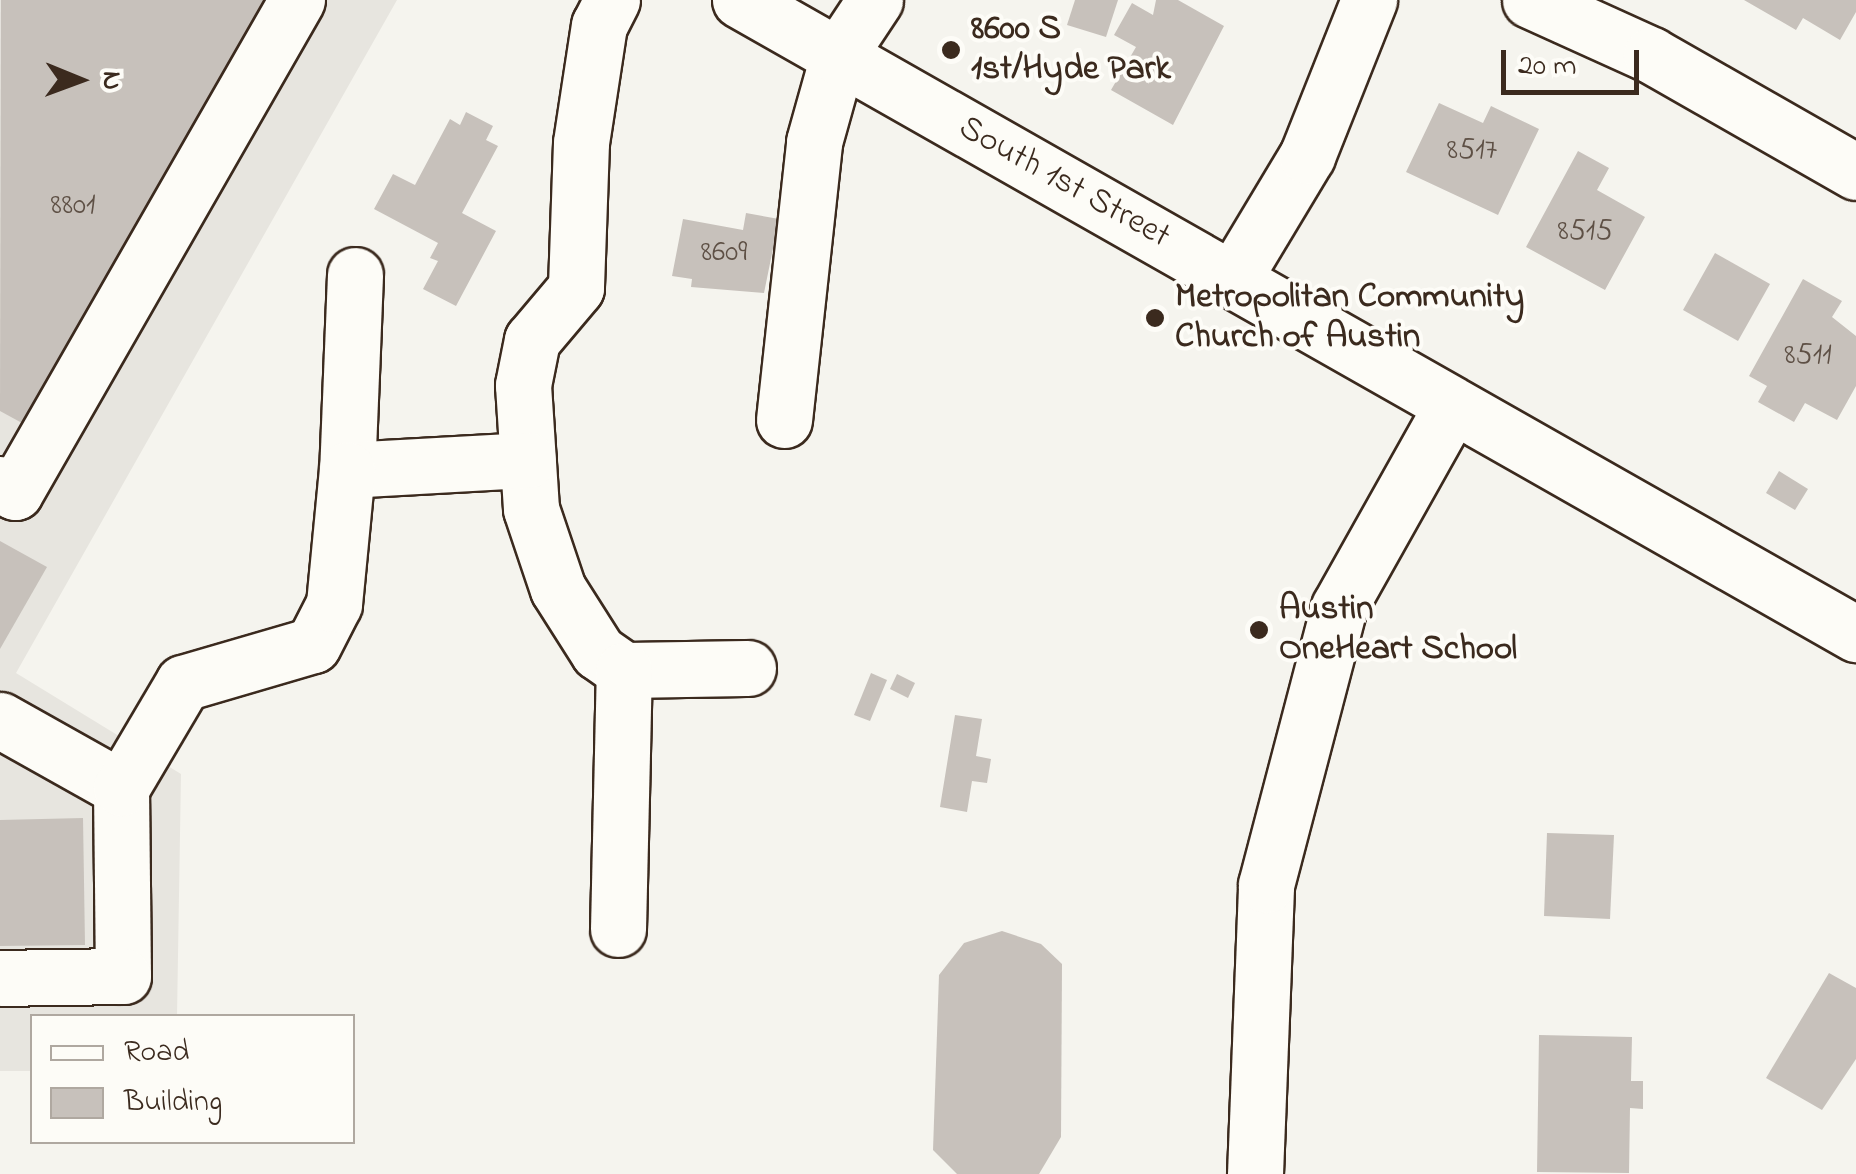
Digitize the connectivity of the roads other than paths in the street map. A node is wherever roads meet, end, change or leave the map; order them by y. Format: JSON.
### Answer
{"nodes":[{"id":1,"x":297,"y":0,"type":"edge"},
{"id":2,"x":612,"y":0,"type":"edge"},
{"id":3,"x":740,"y":0,"type":"edge"},
{"id":4,"x":875,"y":0,"type":"edge"},
{"id":5,"x":1369,"y":0,"type":"edge"},
{"id":6,"x":1530,"y":0,"type":"edge"},
{"id":7,"x":838,"y":56,"type":"junction"},
{"id":8,"x":1856,"y":172,"type":"edge"},
{"id":9,"x":354,"y":276,"type":"dead end"},
{"id":10,"x":1234,"y":279,"type":"junction"},
{"id":11,"x":1452,"y":406,"type":"junction"},
{"id":12,"x":784,"y":420,"type":"dead end"},
{"id":13,"x":528,"y":460,"type":"junction"},
{"id":14,"x":348,"y":470,"type":"junction"},
{"id":15,"x":8,"y":488,"type":"edge"},
{"id":16,"x":1856,"y":634,"type":"edge"},
{"id":17,"x":748,"y":668,"type":"dead end"},
{"id":18,"x":624,"y":670,"type":"junction"},
{"id":19,"x":6,"y":728,"type":"edge"},
{"id":20,"x":121,"y":788,"type":"junction"},
{"id":21,"x":618,"y":929,"type":"dead end"},
{"id":22,"x":0,"y":978,"type":"edge"},
{"id":23,"x":1255,"y":1174,"type":"edge"}],
"edges":[{"from":1,"to":15,"type":"main road"},
{"from":2,"to":13,"type":"main road"},
{"from":3,"to":7,"type":"main road","name":"South 1st Street"},
{"from":4,"to":7,"type":"main road"},
{"from":5,"to":10,"type":"main road"},
{"from":6,"to":8,"type":"main road"},
{"from":7,"to":10,"type":"main road","name":"South 1st Street"},
{"from":7,"to":12,"type":"main road"},
{"from":9,"to":14,"type":"main road"},
{"from":10,"to":11,"type":"main road","name":"South 1st Street"},
{"from":11,"to":16,"type":"main road","name":"South 1st Street"},
{"from":11,"to":23,"type":"main road"},
{"from":13,"to":14,"type":"main road"},
{"from":13,"to":18,"type":"main road"},
{"from":14,"to":20,"type":"main road"},
{"from":17,"to":18,"type":"main road"},
{"from":18,"to":21,"type":"main road"},
{"from":19,"to":20,"type":"main road"},
{"from":20,"to":22,"type":"main road"}]}
